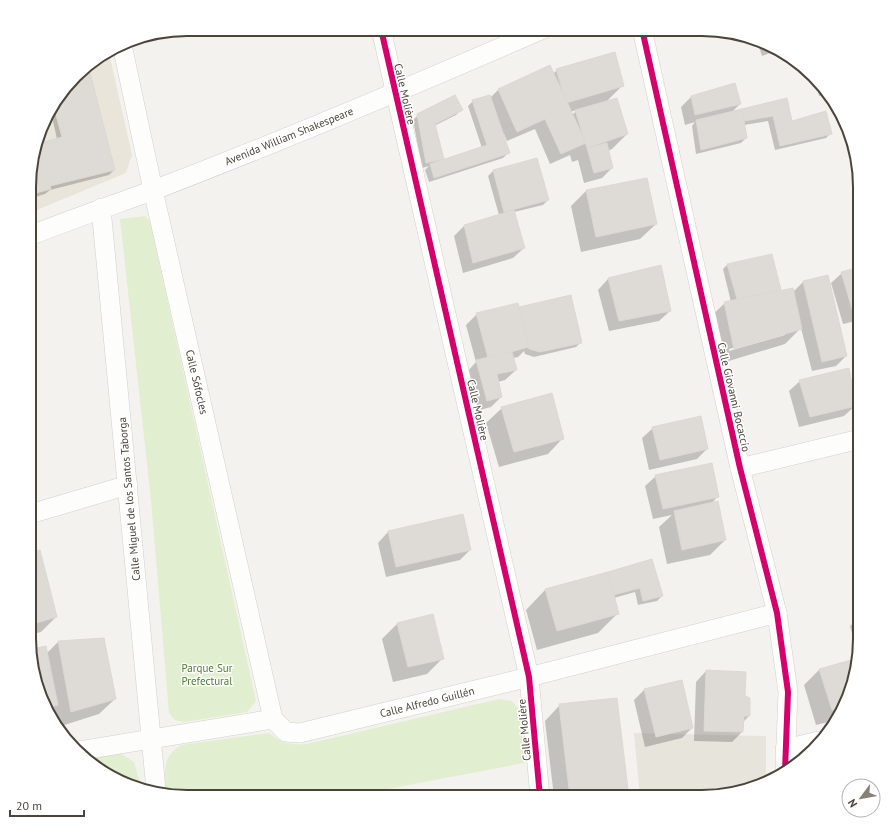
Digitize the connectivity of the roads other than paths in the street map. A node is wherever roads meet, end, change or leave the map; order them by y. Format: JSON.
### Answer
{"nodes":[{"id":1,"x":382,"y":36,"type":"edge"},
{"id":2,"x":527,"y":36,"type":"edge"},
{"id":3,"x":644,"y":36,"type":"edge"},
{"id":4,"x":123,"y":50,"type":"edge"},
{"id":5,"x":395,"y":94,"type":"junction"},
{"id":6,"x":153,"y":190,"type":"junction"},
{"id":7,"x":101,"y":208,"type":"junction"},
{"id":8,"x":36,"y":233,"type":"edge"},
{"id":9,"x":853,"y":441,"type":"edge"},
{"id":10,"x":740,"y":468,"type":"junction"},
{"id":11,"x":128,"y":485,"type":"junction"},
{"id":12,"x":36,"y":512,"type":"edge"},
{"id":13,"x":777,"y":613,"type":"junction"},
{"id":14,"x":529,"y":677,"type":"junction"},
{"id":15,"x":273,"y":718,"type":"junction"},
{"id":16,"x":151,"y":739,"type":"junction"},
{"id":17,"x":812,"y":743,"type":"edge"},
{"id":18,"x":785,"y":749,"type":"junction"},
{"id":19,"x":84,"y":750,"type":"edge"},
{"id":20,"x":785,"y":766,"type":"edge"},
{"id":21,"x":156,"y":787,"type":"edge"},
{"id":22,"x":539,"y":790,"type":"edge"}],
"edges":[{"from":1,"to":5,"type":"street","name":"Calle Molière"},
{"from":2,"to":5,"type":"street","name":"Avenida William Shakespeare"},
{"from":3,"to":10,"type":"street","name":"Calle Giovanni Bocaccio"},
{"from":4,"to":6,"type":"street","name":"Calle Sófocles"},
{"from":5,"to":6,"type":"street","name":"Avenida William Shakespeare"},
{"from":5,"to":14,"type":"street","name":"Calle Molière"},
{"from":6,"to":7,"type":"street","name":"Avenida William Shakespeare"},
{"from":6,"to":15,"type":"street","name":"Calle Sófocles"},
{"from":7,"to":8,"type":"street","name":"Avenida William Shakespeare"},
{"from":7,"to":11,"type":"street","name":"Calle Miguel de los Santos Taborga"},
{"from":9,"to":10,"type":"street"},
{"from":10,"to":13,"type":"street","name":"Calle Giovanni Bocaccio"},
{"from":11,"to":12,"type":"street"},
{"from":11,"to":16,"type":"street","name":"Calle Miguel de los Santos Taborga"},
{"from":13,"to":14,"type":"street","name":"Calle Alfredo Guillén"},
{"from":13,"to":18,"type":"street","name":"Calle Giovanni Bocaccio"},
{"from":14,"to":15,"type":"street","name":"Calle Alfredo Guillén"},
{"from":14,"to":22,"type":"street","name":"Calle Molière"},
{"from":15,"to":16,"type":"street"},
{"from":16,"to":19,"type":"street"},
{"from":16,"to":21,"type":"street","name":"Calle Miguel de los Santos Taborga"},
{"from":17,"to":18,"type":"street"},
{"from":18,"to":20,"type":"street","name":"Calle Giovanni Bocaccio"}]}
